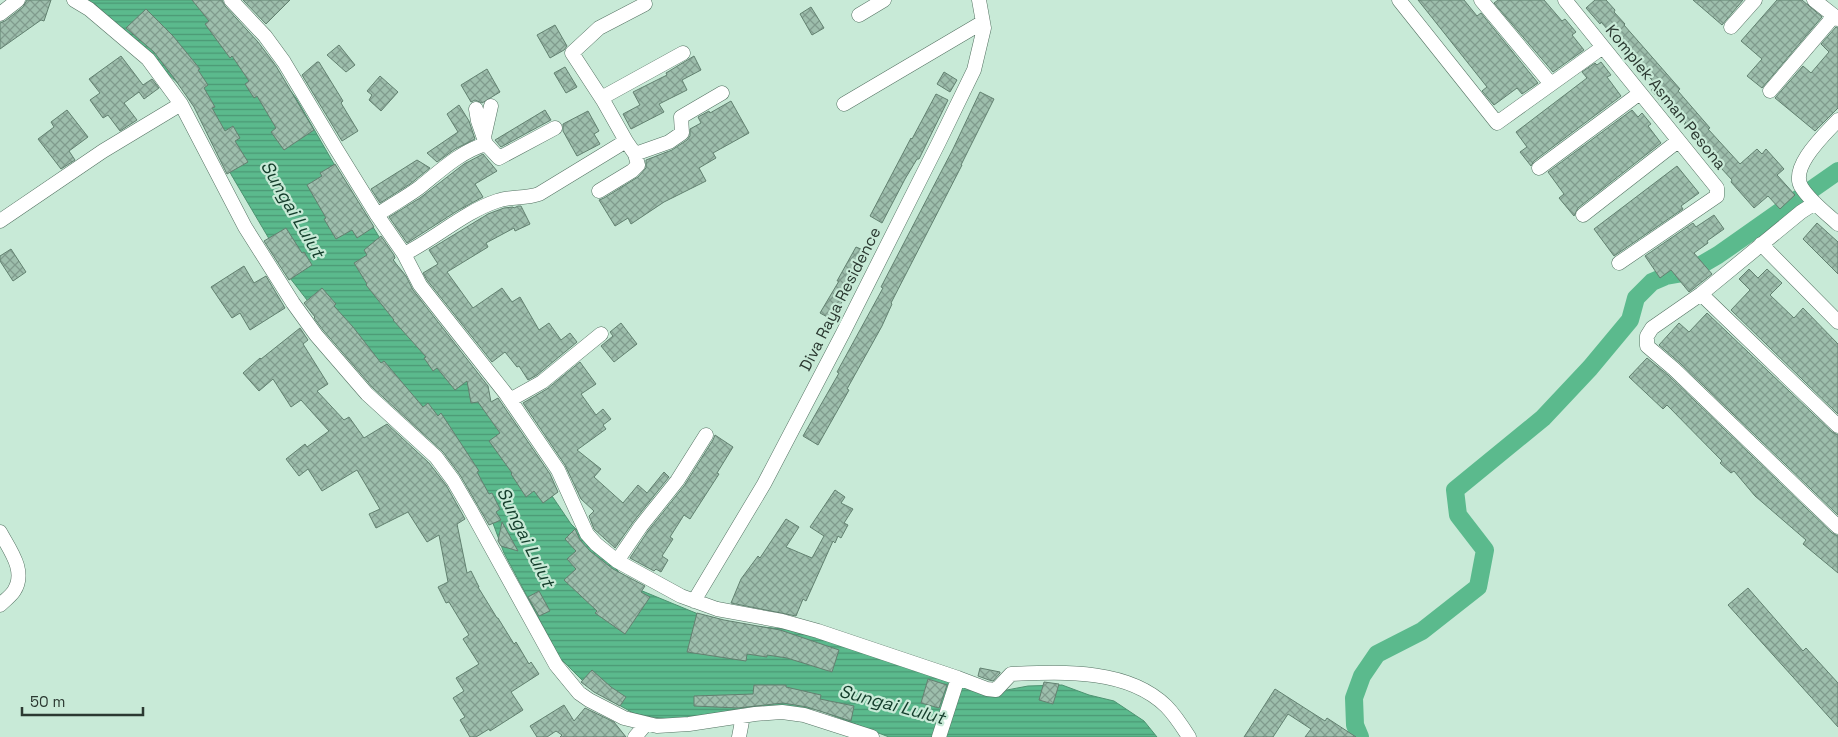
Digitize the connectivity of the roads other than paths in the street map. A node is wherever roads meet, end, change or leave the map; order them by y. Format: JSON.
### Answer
{"nodes":[{"id":1,"x":18,"y":0,"type":"edge"},
{"id":2,"x":74,"y":0,"type":"edge"},
{"id":3,"x":231,"y":0,"type":"edge"},
{"id":4,"x":884,"y":0,"type":"edge"},
{"id":5,"x":979,"y":0,"type":"edge"},
{"id":6,"x":1399,"y":0,"type":"edge"},
{"id":7,"x":1481,"y":0,"type":"edge"},
{"id":8,"x":1564,"y":0,"type":"edge"},
{"id":9,"x":1755,"y":0,"type":"edge"},
{"id":10,"x":1814,"y":0,"type":"edge"},
{"id":11,"x":645,"y":4,"type":"dead end"},
{"id":12,"x":0,"y":14,"type":"edge"},
{"id":13,"x":859,"y":15,"type":"dead end"},
{"id":14,"x":1836,"y":18,"type":"edge"},
{"id":15,"x":983,"y":22,"type":"junction"},
{"id":16,"x":1732,"y":27,"type":"dead end"},
{"id":17,"x":1603,"y":47,"type":"junction"},
{"id":18,"x":683,"y":53,"type":"dead end"},
{"id":19,"x":1551,"y":84,"type":"junction"},
{"id":20,"x":1770,"y":91,"type":"dead end"},
{"id":21,"x":722,"y":93,"type":"dead end"},
{"id":22,"x":1640,"y":93,"type":"junction"},
{"id":23,"x":604,"y":102,"type":"junction"},
{"id":24,"x":181,"y":104,"type":"junction"},
{"id":25,"x":844,"y":104,"type":"dead end"},
{"id":26,"x":491,"y":106,"type":"dead end"},
{"id":27,"x":476,"y":109,"type":"dead end"},
{"id":28,"x":1838,"y":120,"type":"edge"},
{"id":29,"x":555,"y":128,"type":"dead end"},
{"id":30,"x":485,"y":141,"type":"junction"},
{"id":31,"x":626,"y":141,"type":"junction"},
{"id":32,"x":1678,"y":141,"type":"junction"},
{"id":33,"x":635,"y":154,"type":"junction"},
{"id":34,"x":1539,"y":168,"type":"dead end"},
{"id":35,"x":598,"y":191,"type":"dead end"},
{"id":36,"x":1808,"y":195,"type":"junction"},
{"id":37,"x":377,"y":214,"type":"junction"},
{"id":38,"x":1583,"y":216,"type":"dead end"},
{"id":39,"x":0,"y":221,"type":"edge"},
{"id":40,"x":1838,"y":224,"type":"edge"},
{"id":41,"x":1761,"y":244,"type":"junction"},
{"id":42,"x":404,"y":254,"type":"junction"},
{"id":43,"x":1619,"y":263,"type":"dead end"},
{"id":44,"x":1700,"y":294,"type":"junction"},
{"id":45,"x":1838,"y":322,"type":"edge"},
{"id":46,"x":601,"y":334,"type":"dead end"},
{"id":47,"x":510,"y":400,"type":"junction"},
{"id":48,"x":1838,"y":426,"type":"edge"},
{"id":49,"x":706,"y":435,"type":"dead end"},
{"id":50,"x":1838,"y":527,"type":"edge"},
{"id":51,"x":0,"y":532,"type":"edge"},
{"id":52,"x":617,"y":561,"type":"junction"},
{"id":53,"x":694,"y":600,"type":"junction"},
{"id":54,"x":0,"y":604,"type":"edge"},
{"id":55,"x":958,"y":679,"type":"junction"},
{"id":56,"x":744,"y":716,"type":"junction"},
{"id":57,"x":646,"y":724,"type":"junction"},
{"id":58,"x":635,"y":737,"type":"edge"},
{"id":59,"x":739,"y":737,"type":"edge"},
{"id":60,"x":872,"y":737,"type":"edge"},
{"id":61,"x":939,"y":737,"type":"edge"},
{"id":62,"x":1188,"y":737,"type":"edge"}],
"edges":[{"from":1,"to":12,"type":"street"},
{"from":2,"to":24,"type":"street"},
{"from":3,"to":37,"type":"street"},
{"from":4,"to":13,"type":"street"},
{"from":5,"to":15,"type":"street","name":"Diva Raya Residence"},
{"from":6,"to":19,"type":"street"},
{"from":7,"to":19,"type":"street"},
{"from":8,"to":17,"type":"street","name":"Komplek Asman Pesona"},
{"from":9,"to":16,"type":"street"},
{"from":10,"to":14,"type":"street"},
{"from":11,"to":23,"type":"street"},
{"from":14,"to":20,"type":"street"},
{"from":15,"to":25,"type":"street"},
{"from":15,"to":53,"type":"street","name":"Diva Raya Residence"},
{"from":17,"to":19,"type":"street"},
{"from":17,"to":22,"type":"street","name":"Komplek Asman Pesona"},
{"from":18,"to":23,"type":"street"},
{"from":21,"to":33,"type":"street"},
{"from":22,"to":32,"type":"street","name":"Komplek Asman Pesona"},
{"from":22,"to":34,"type":"street"},
{"from":23,"to":31,"type":"street"},
{"from":24,"to":39,"type":"street"},
{"from":24,"to":57,"type":"street"},
{"from":26,"to":30,"type":"street"},
{"from":27,"to":30,"type":"street"},
{"from":28,"to":36,"type":"street"},
{"from":29,"to":30,"type":"street"},
{"from":30,"to":37,"type":"street"},
{"from":31,"to":33,"type":"street"},
{"from":31,"to":42,"type":"street"},
{"from":32,"to":38,"type":"street"},
{"from":32,"to":43,"type":"street","name":"Komplek Asman Pesona"},
{"from":33,"to":35,"type":"street"},
{"from":36,"to":40,"type":"street"},
{"from":36,"to":41,"type":"street"},
{"from":37,"to":42,"type":"street"},
{"from":41,"to":44,"type":"street"},
{"from":41,"to":45,"type":"street"},
{"from":42,"to":47,"type":"street"},
{"from":44,"to":48,"type":"street"},
{"from":44,"to":50,"type":"street"},
{"from":46,"to":47,"type":"street"},
{"from":47,"to":52,"type":"street"},
{"from":49,"to":52,"type":"street"},
{"from":51,"to":54,"type":"street"},
{"from":52,"to":53,"type":"street"},
{"from":53,"to":55,"type":"street"},
{"from":55,"to":61,"type":"street"},
{"from":55,"to":62,"type":"street"},
{"from":56,"to":57,"type":"street"},
{"from":56,"to":59,"type":"street"},
{"from":56,"to":60,"type":"street"},
{"from":57,"to":58,"type":"street"}]}
